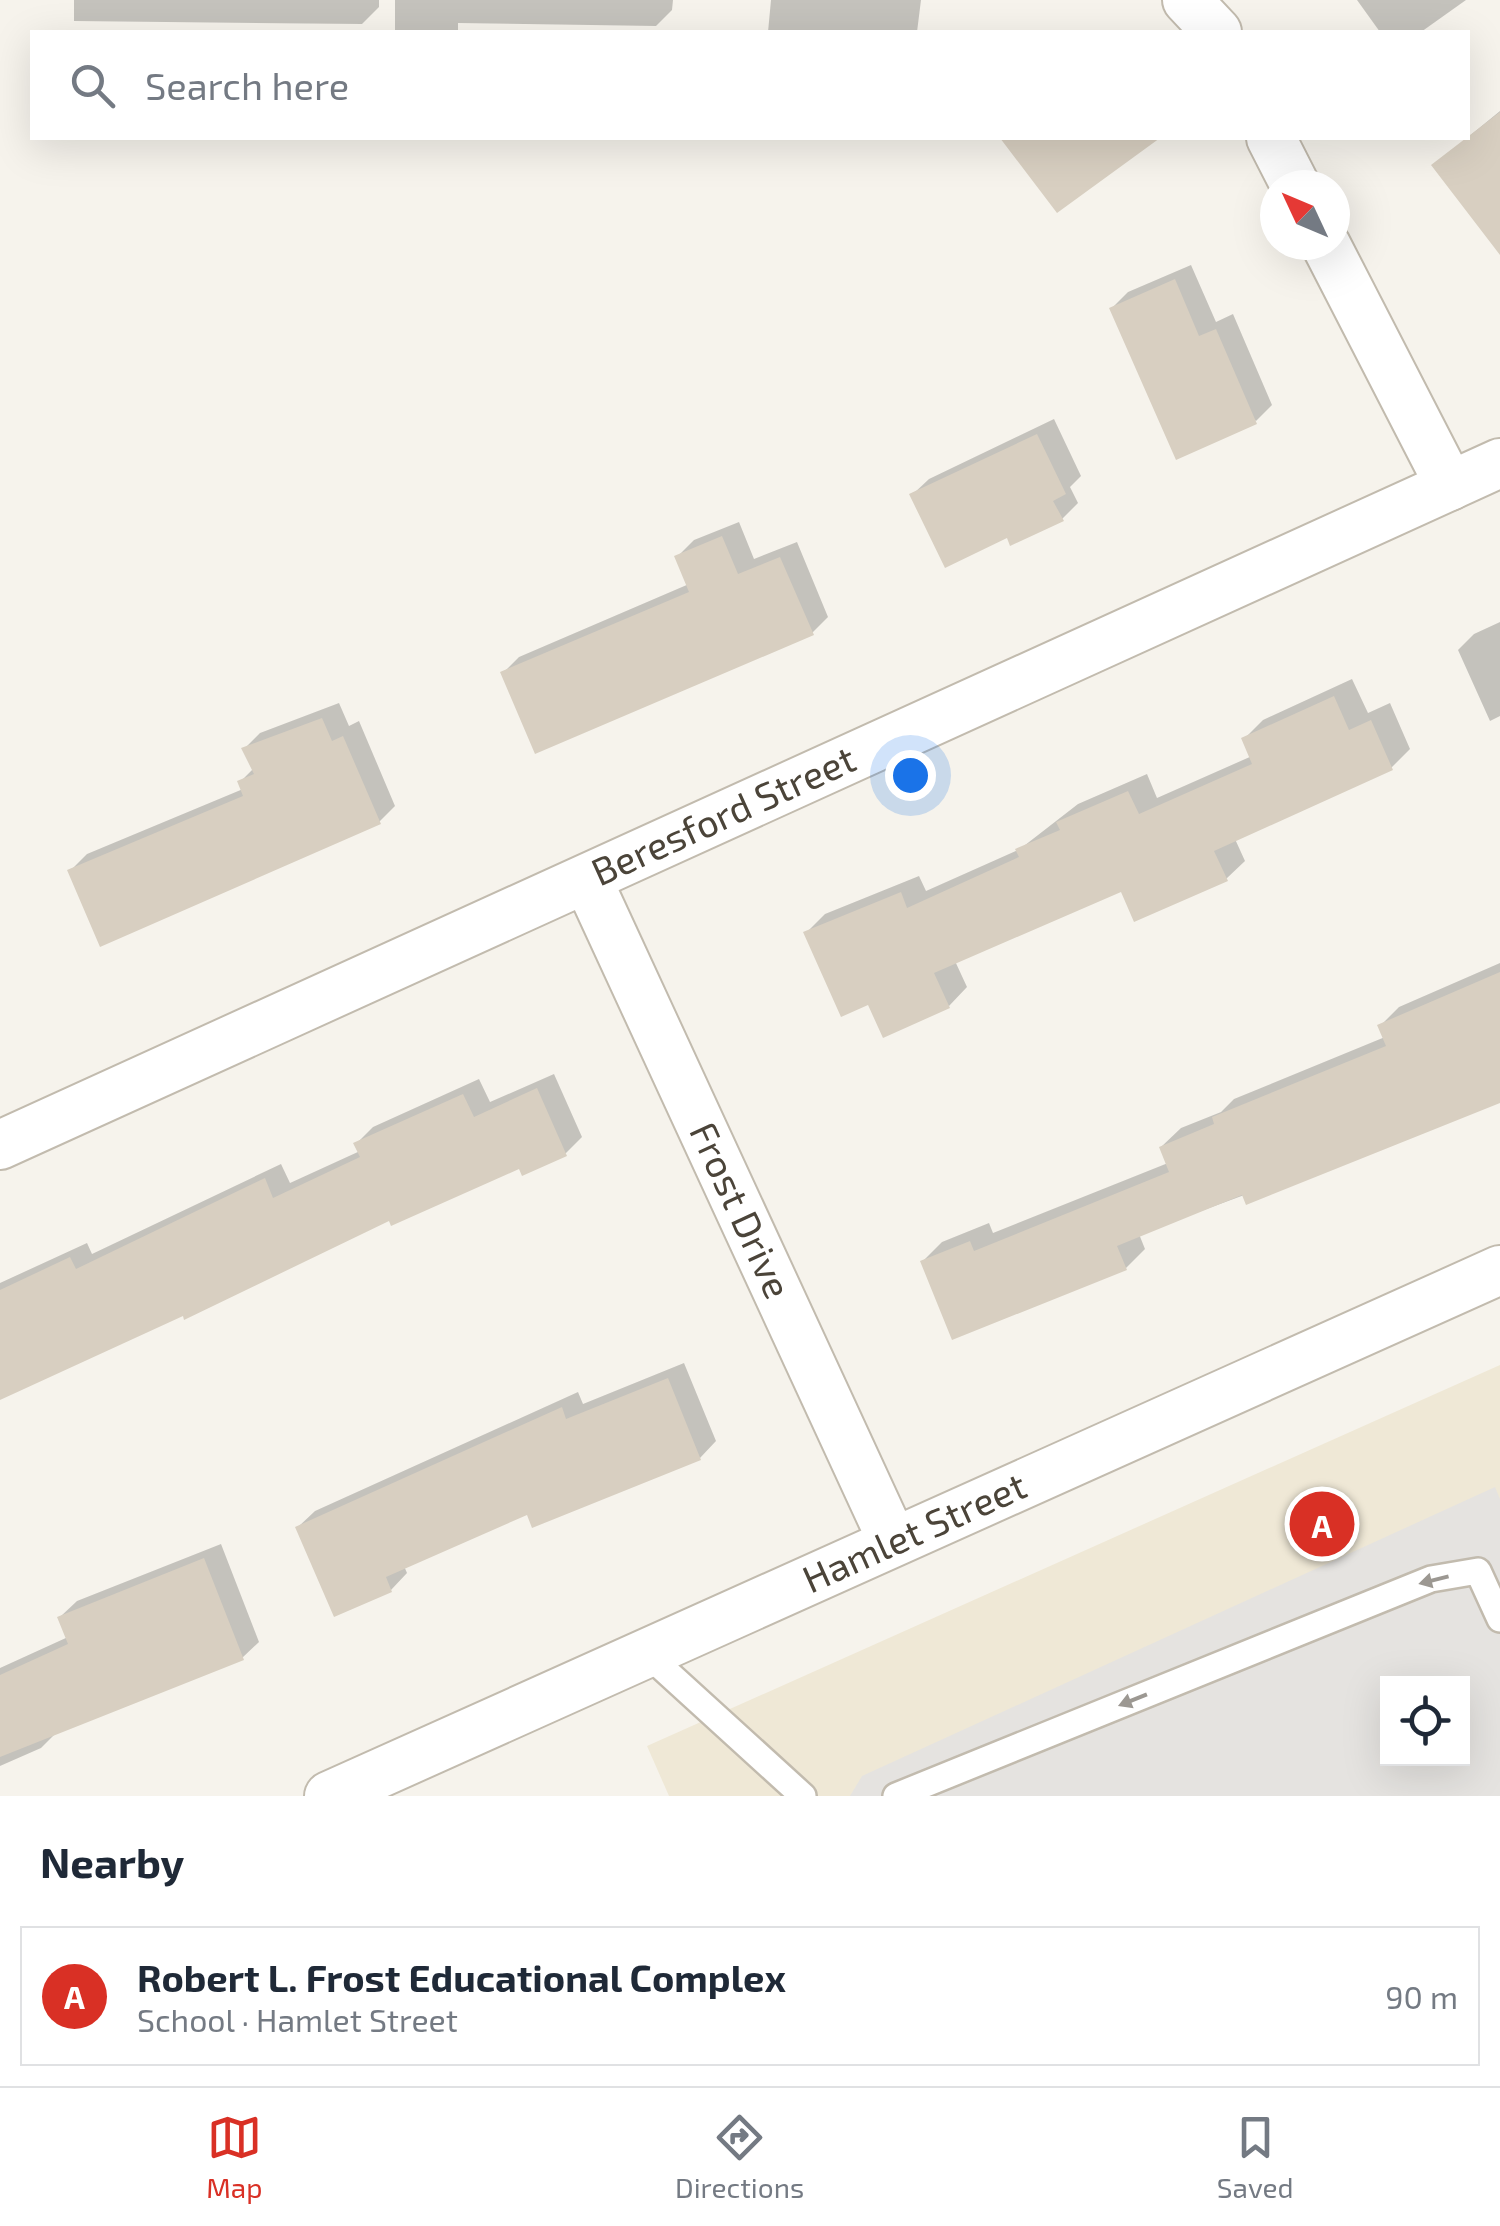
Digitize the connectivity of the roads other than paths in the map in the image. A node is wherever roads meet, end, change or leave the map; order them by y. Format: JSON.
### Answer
{"nodes":[{"id":1,"x":1187,"y":0,"type":"edge"},
{"id":2,"x":1215,"y":30,"type":"edge"},
{"id":3,"x":1272,"y":140,"type":"edge"},
{"id":4,"x":1287,"y":170,"type":"edge"},
{"id":5,"x":1334,"y":260,"type":"edge"},
{"id":6,"x":1500,"y":463,"type":"edge"},
{"id":7,"x":1450,"y":486,"type":"junction"},
{"id":8,"x":587,"y":879,"type":"junction"},
{"id":9,"x":0,"y":1145,"type":"edge"},
{"id":10,"x":1500,"y":1270,"type":"edge"},
{"id":11,"x":893,"y":1542,"type":"junction"},
{"id":12,"x":1500,"y":1619,"type":"edge"},
{"id":13,"x":646,"y":1653,"type":"junction"},
{"id":14,"x":795,"y":1793,"type":"edge"},
{"id":15,"x":330,"y":1796,"type":"edge"},
{"id":16,"x":896,"y":1796,"type":"edge"}],
"edges":[{"from":1,"to":2,"type":"street"},
{"from":3,"to":4,"type":"street"},
{"from":5,"to":7,"type":"street"},
{"from":6,"to":7,"type":"street","name":"Beresford Street"},
{"from":7,"to":8,"type":"street","name":"Beresford Street"},
{"from":8,"to":9,"type":"street","name":"Beresford Street"},
{"from":8,"to":11,"type":"street","name":"Frost Drive"},
{"from":10,"to":11,"type":"street","name":"Hamlet Street"},
{"from":11,"to":13,"type":"street","name":"Hamlet Street"},
{"from":12,"to":16,"type":"lane","one_way":true},
{"from":13,"to":14,"type":"lane"},
{"from":13,"to":15,"type":"street","name":"Hamlet Street"}]}
